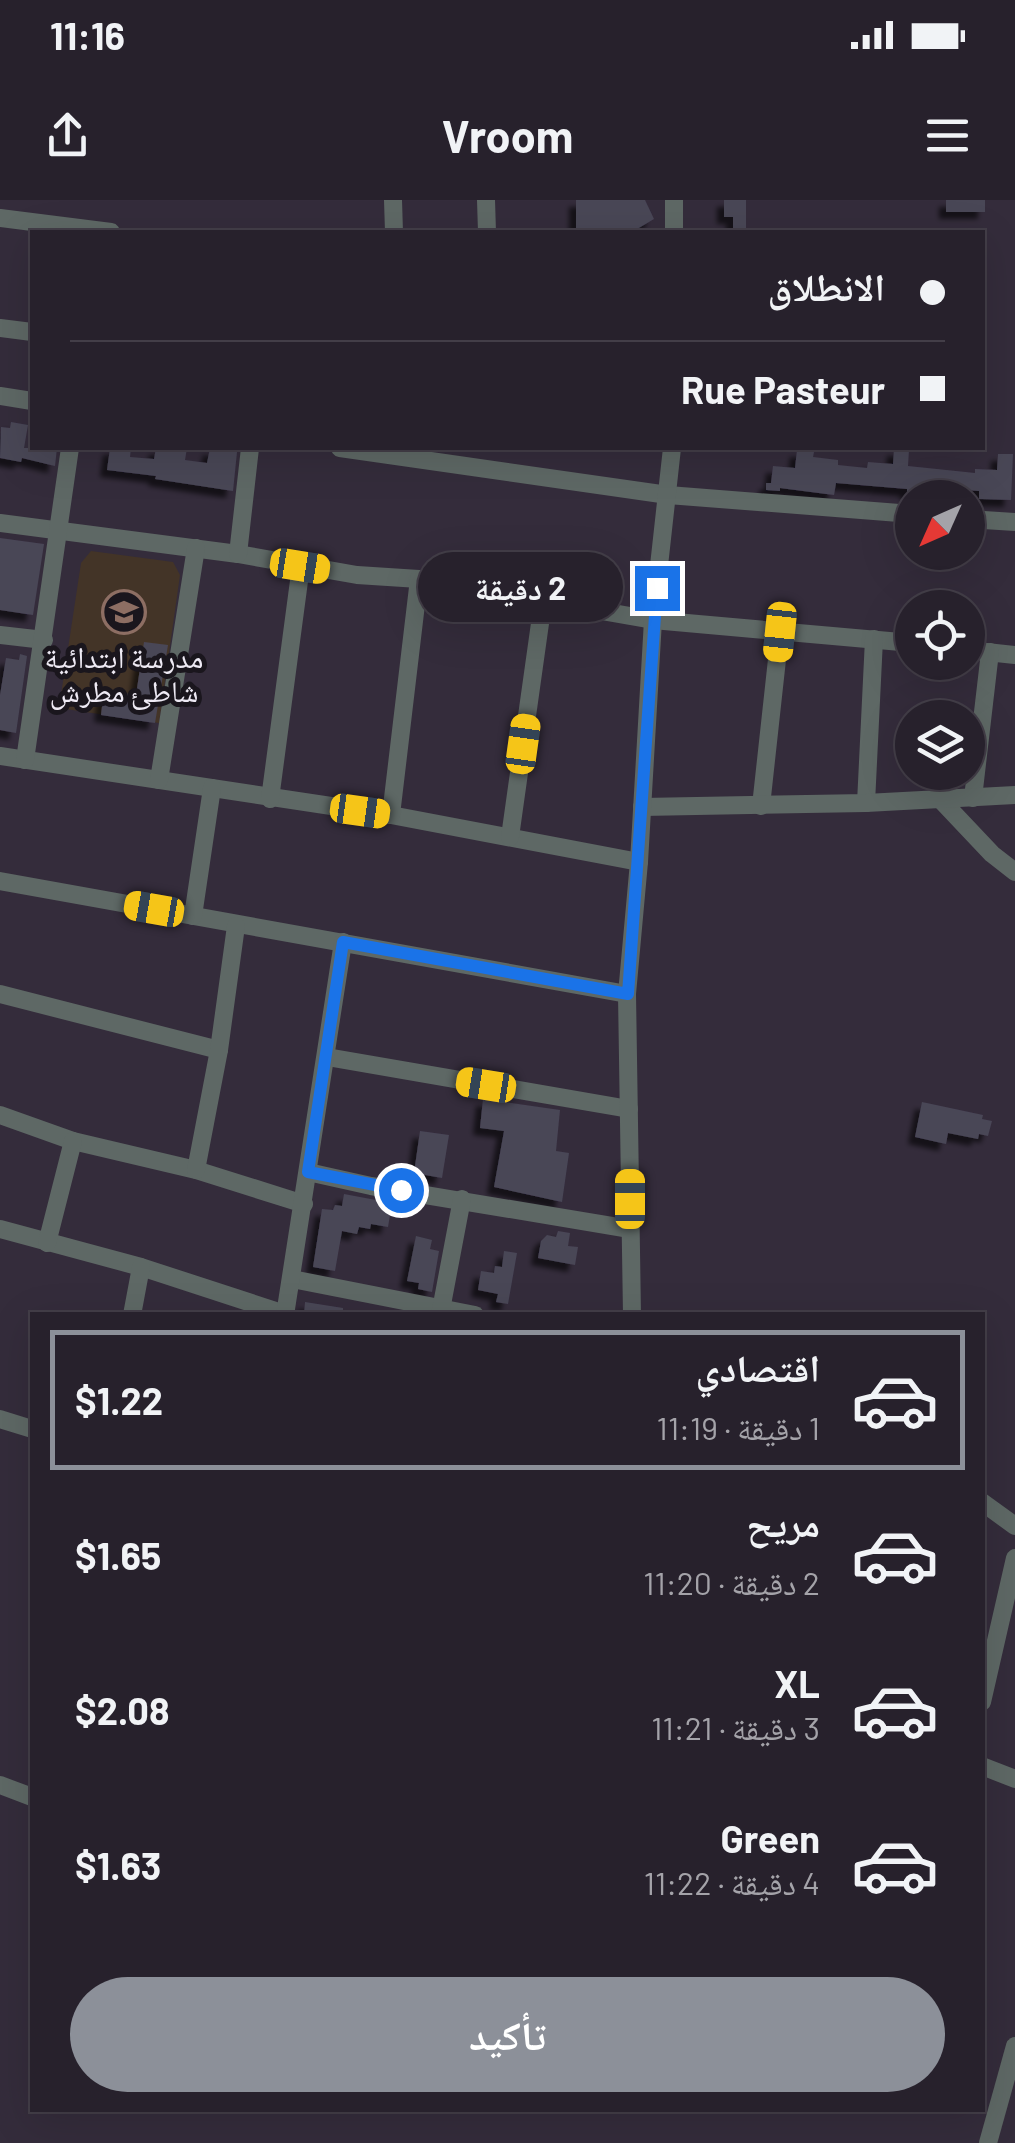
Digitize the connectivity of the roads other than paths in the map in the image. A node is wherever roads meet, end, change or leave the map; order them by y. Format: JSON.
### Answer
{"nodes":[{"id":1,"x":394,"y":200,"type":"edge"},
{"id":2,"x":486,"y":200,"type":"edge"},
{"id":3,"x":674,"y":200,"type":"edge"},
{"id":4,"x":0,"y":218,"type":"edge"},
{"id":5,"x":95,"y":230,"type":"edge"},
{"id":6,"x":394,"y":230,"type":"edge"},
{"id":7,"x":487,"y":230,"type":"edge"},
{"id":8,"x":674,"y":230,"type":"edge"},
{"id":9,"x":0,"y":328,"type":"edge"},
{"id":10,"x":30,"y":332,"type":"edge"},
{"id":11,"x":0,"y":396,"type":"edge"},
{"id":12,"x":30,"y":401,"type":"edge"},
{"id":13,"x":70,"y":450,"type":"edge"},
{"id":14,"x":250,"y":450,"type":"edge"},
{"id":15,"x":354,"y":450,"type":"edge"},
{"id":16,"x":672,"y":450,"type":"edge"},
{"id":17,"x":668,"y":494,"type":"junction"},
{"id":18,"x":895,"y":513,"type":"edge"},
{"id":19,"x":985,"y":519,"type":"edge"},
{"id":20,"x":1015,"y":522,"type":"edge"},
{"id":21,"x":0,"y":523,"type":"edge"},
{"id":22,"x":58,"y":531,"type":"junction"},
{"id":23,"x":196,"y":548,"type":"junction"},
{"id":24,"x":238,"y":554,"type":"junction"},
{"id":25,"x":300,"y":566,"type":"junction"},
{"id":26,"x":419,"y":580,"type":"junction"},
{"id":27,"x":543,"y":602,"type":"junction"},
{"id":28,"x":654,"y":620,"type":"junction"},
{"id":29,"x":780,"y":632,"type":"junction"},
{"id":30,"x":0,"y":635,"type":"edge"},
{"id":31,"x":874,"y":639,"type":"junction"},
{"id":32,"x":44,"y":640,"type":"junction"},
{"id":33,"x":895,"y":642,"type":"edge"},
{"id":34,"x":985,"y":652,"type":"edge"},
{"id":35,"x":990,"y":652,"type":"junction"},
{"id":36,"x":1015,"y":655,"type":"edge"},
{"id":37,"x":0,"y":756,"type":"edge"},
{"id":38,"x":25,"y":760,"type":"junction"},
{"id":39,"x":159,"y":780,"type":"junction"},
{"id":40,"x":212,"y":788,"type":"junction"},
{"id":41,"x":1015,"y":795,"type":"edge"},
{"id":42,"x":973,"y":798,"type":"junction"},
{"id":43,"x":270,"y":799,"type":"junction"},
{"id":44,"x":940,"y":799,"type":"junction"},
{"id":45,"x":866,"y":803,"type":"junction"},
{"id":46,"x":761,"y":806,"type":"junction"},
{"id":47,"x":642,"y":807,"type":"junction"},
{"id":48,"x":390,"y":815,"type":"junction"},
{"id":49,"x":510,"y":837,"type":"junction"},
{"id":50,"x":639,"y":862,"type":"junction"},
{"id":51,"x":1015,"y":872,"type":"edge"},
{"id":52,"x":0,"y":881,"type":"edge"},
{"id":53,"x":193,"y":916,"type":"junction"},
{"id":54,"x":236,"y":926,"type":"junction"},
{"id":55,"x":343,"y":942,"type":"junction"},
{"id":56,"x":0,"y":994,"type":"edge"},
{"id":57,"x":628,"y":994,"type":"junction"},
{"id":58,"x":219,"y":1050,"type":"junction"},
{"id":59,"x":327,"y":1057,"type":"junction"},
{"id":60,"x":629,"y":1108,"type":"junction"},
{"id":61,"x":0,"y":1115,"type":"edge"},
{"id":62,"x":72,"y":1140,"type":"junction"},
{"id":63,"x":196,"y":1170,"type":"junction"},
{"id":64,"x":308,"y":1172,"type":"junction"},
{"id":65,"x":462,"y":1199,"type":"junction"},
{"id":66,"x":304,"y":1204,"type":"junction"},
{"id":67,"x":0,"y":1229,"type":"edge"},
{"id":68,"x":630,"y":1229,"type":"junction"},
{"id":69,"x":47,"y":1242,"type":"junction"},
{"id":70,"x":142,"y":1267,"type":"junction"},
{"id":71,"x":292,"y":1280,"type":"junction"},
{"id":72,"x":133,"y":1312,"type":"edge"},
{"id":73,"x":279,"y":1312,"type":"edge"},
{"id":74,"x":285,"y":1312,"type":"edge"},
{"id":75,"x":441,"y":1312,"type":"edge"},
{"id":76,"x":632,"y":1312,"type":"edge"},
{"id":77,"x":0,"y":1418,"type":"edge"},
{"id":78,"x":30,"y":1428,"type":"edge"},
{"id":79,"x":985,"y":1504,"type":"edge"},
{"id":80,"x":1015,"y":1526,"type":"edge"},
{"id":81,"x":1015,"y":1558,"type":"edge"},
{"id":82,"x":985,"y":1689,"type":"edge"},
{"id":83,"x":985,"y":1767,"type":"edge"},
{"id":84,"x":1015,"y":1779,"type":"edge"},
{"id":85,"x":0,"y":1785,"type":"edge"},
{"id":86,"x":30,"y":1796,"type":"edge"},
{"id":87,"x":1015,"y":2046,"type":"edge"},
{"id":88,"x":988,"y":2143,"type":"edge"}],
"edges":[{"from":1,"to":6,"type":"street"},
{"from":2,"to":7,"type":"street"},
{"from":3,"to":8,"type":"street"},
{"from":4,"to":5,"type":"street"},
{"from":9,"to":10,"type":"street"},
{"from":11,"to":12,"type":"street"},
{"from":13,"to":22,"type":"street"},
{"from":14,"to":24,"type":"street"},
{"from":15,"to":17,"type":"street"},
{"from":16,"to":17,"type":"street"},
{"from":17,"to":18,"type":"street"},
{"from":17,"to":28,"type":"street"},
{"from":19,"to":20,"type":"street"},
{"from":21,"to":22,"type":"street"},
{"from":22,"to":23,"type":"street"},
{"from":22,"to":32,"type":"street"},
{"from":23,"to":24,"type":"street"},
{"from":23,"to":39,"type":"street"},
{"from":24,"to":25,"type":"street"},
{"from":25,"to":26,"type":"street"},
{"from":25,"to":43,"type":"street"},
{"from":26,"to":27,"type":"street"},
{"from":26,"to":48,"type":"street"},
{"from":27,"to":28,"type":"street"},
{"from":27,"to":49,"type":"street"},
{"from":28,"to":29,"type":"street"},
{"from":28,"to":47,"type":"street"},
{"from":29,"to":31,"type":"street"},
{"from":29,"to":46,"type":"street"},
{"from":30,"to":32,"type":"street"},
{"from":31,"to":33,"type":"street"},
{"from":31,"to":45,"type":"street"},
{"from":32,"to":38,"type":"street"},
{"from":34,"to":35,"type":"street"},
{"from":35,"to":36,"type":"street"},
{"from":35,"to":42,"type":"street"},
{"from":37,"to":38,"type":"street"},
{"from":38,"to":39,"type":"street"},
{"from":39,"to":40,"type":"street"},
{"from":40,"to":43,"type":"street"},
{"from":40,"to":53,"type":"street"},
{"from":41,"to":42,"type":"street"},
{"from":42,"to":44,"type":"street"},
{"from":43,"to":48,"type":"street"},
{"from":44,"to":45,"type":"street"},
{"from":44,"to":51,"type":"street"},
{"from":45,"to":46,"type":"street"},
{"from":46,"to":47,"type":"street"},
{"from":47,"to":50,"type":"street"},
{"from":48,"to":49,"type":"street"},
{"from":49,"to":50,"type":"street"},
{"from":50,"to":57,"type":"street"},
{"from":52,"to":53,"type":"street"},
{"from":53,"to":54,"type":"street"},
{"from":54,"to":55,"type":"street"},
{"from":54,"to":58,"type":"street"},
{"from":55,"to":57,"type":"street"},
{"from":55,"to":59,"type":"street"},
{"from":56,"to":58,"type":"street"},
{"from":57,"to":60,"type":"street"},
{"from":58,"to":63,"type":"street"},
{"from":59,"to":60,"type":"street"},
{"from":59,"to":64,"type":"street"},
{"from":60,"to":68,"type":"street"},
{"from":61,"to":62,"type":"street"},
{"from":62,"to":63,"type":"street"},
{"from":62,"to":69,"type":"street"},
{"from":63,"to":66,"type":"street"},
{"from":64,"to":65,"type":"street"},
{"from":64,"to":66,"type":"street"},
{"from":65,"to":68,"type":"street"},
{"from":65,"to":75,"type":"street"},
{"from":66,"to":71,"type":"street"},
{"from":67,"to":69,"type":"street"},
{"from":68,"to":76,"type":"street"},
{"from":69,"to":70,"type":"street"},
{"from":70,"to":72,"type":"street"},
{"from":70,"to":73,"type":"street"},
{"from":71,"to":74,"type":"street"},
{"from":71,"to":75,"type":"street"},
{"from":77,"to":78,"type":"street"},
{"from":79,"to":80,"type":"street"},
{"from":81,"to":82,"type":"street"},
{"from":83,"to":84,"type":"street"},
{"from":85,"to":86,"type":"street"},
{"from":87,"to":88,"type":"street"}]}
